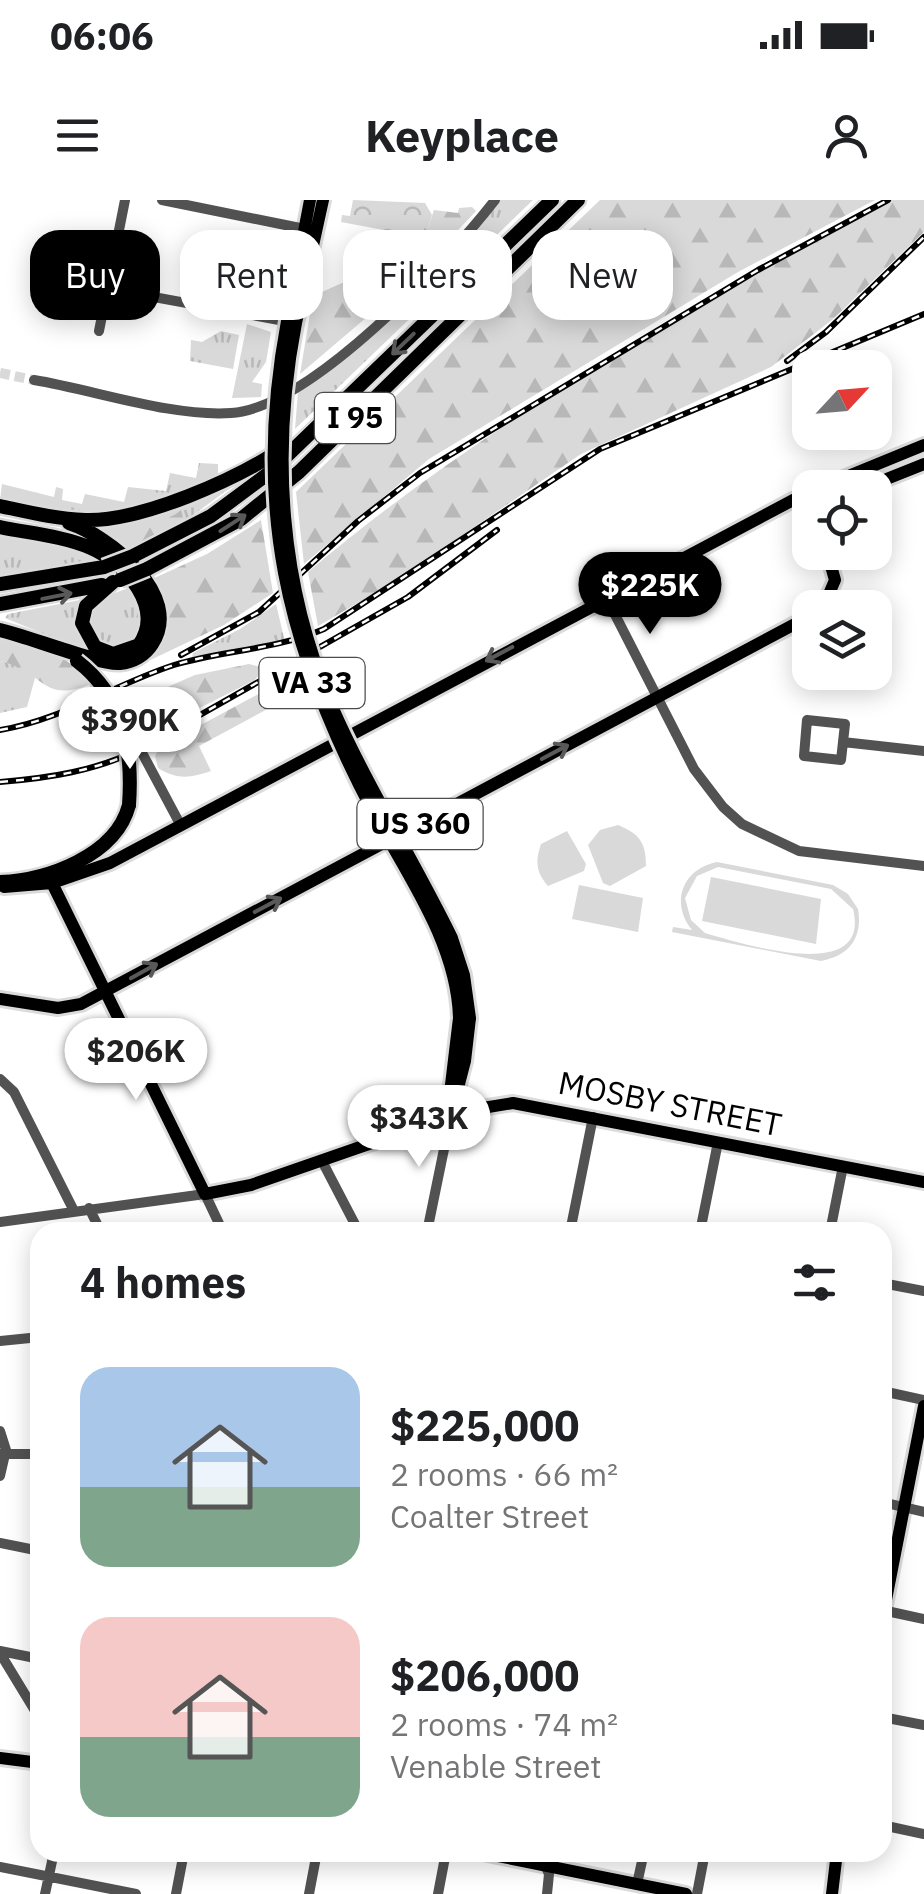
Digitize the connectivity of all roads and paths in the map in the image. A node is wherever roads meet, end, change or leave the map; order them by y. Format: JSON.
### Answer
{"nodes":[{"id":1,"x":125,"y":200,"type":"edge"},
{"id":2,"x":162,"y":200,"type":"edge"},
{"id":3,"x":310,"y":200,"type":"edge"},
{"id":4,"x":323,"y":200,"type":"edge"},
{"id":5,"x":495,"y":200,"type":"edge"},
{"id":6,"x":544,"y":200,"type":"edge"},
{"id":7,"x":552,"y":200,"type":"edge"},
{"id":8,"x":578,"y":200,"type":"edge"},
{"id":9,"x":586,"y":200,"type":"edge"},
{"id":10,"x":524,"y":227,"type":"junction"},
{"id":11,"x":119,"y":230,"type":"edge"},
{"id":12,"x":310,"y":230,"type":"junction"},
{"id":13,"x":549,"y":230,"type":"edge"},
{"id":14,"x":550,"y":230,"type":"edge"},
{"id":15,"x":532,"y":247,"type":"edge"},
{"id":16,"x":160,"y":297,"type":"edge"},
{"id":17,"x":101,"y":320,"type":"edge"},
{"id":18,"x":291,"y":322,"type":"joint"},
{"id":19,"x":99,"y":331,"type":"dead end"},
{"id":20,"x":34,"y":380,"type":"tunnel mouth"},
{"id":21,"x":343,"y":402,"type":"junction"},
{"id":22,"x":924,"y":446,"type":"edge"},
{"id":23,"x":924,"y":464,"type":"edge"},
{"id":24,"x":864,"y":470,"type":"edge"},
{"id":25,"x":892,"y":477,"type":"edge"},
{"id":26,"x":792,"y":500,"type":"edge"},
{"id":27,"x":0,"y":506,"type":"edge"},
{"id":28,"x":50,"y":516,"type":"junction"},
{"id":29,"x":0,"y":527,"type":"edge"},
{"id":30,"x":116,"y":581,"type":"junction"},
{"id":31,"x":0,"y":584,"type":"edge"},
{"id":32,"x":606,"y":597,"type":"junction"},
{"id":33,"x":0,"y":604,"type":"edge"},
{"id":34,"x":792,"y":626,"type":"edge"},
{"id":35,"x":0,"y":630,"type":"edge"},
{"id":36,"x":26,"y":636,"type":"junction"},
{"id":37,"x":659,"y":697,"type":"junction"},
{"id":38,"x":122,"y":700,"type":"dead end"},
{"id":39,"x":843,"y":742,"type":"junction"},
{"id":40,"x":924,"y":751,"type":"edge"},
{"id":41,"x":180,"y":824,"type":"junction"},
{"id":42,"x":924,"y":866,"type":"edge"},
{"id":43,"x":52,"y":882,"type":"junction"},
{"id":44,"x":0,"y":885,"type":"edge"},
{"id":45,"x":106,"y":992,"type":"junction"},
{"id":46,"x":0,"y":999,"type":"edge"},
{"id":47,"x":0,"y":1079,"type":"edge"},
{"id":48,"x":451,"y":1115,"type":"junction"},
{"id":49,"x":594,"y":1118,"type":"junction"},
{"id":50,"x":718,"y":1142,"type":"junction"},
{"id":51,"x":322,"y":1161,"type":"junction"},
{"id":52,"x":843,"y":1166,"type":"junction"},
{"id":53,"x":924,"y":1182,"type":"edge"},
{"id":54,"x":205,"y":1194,"type":"junction"},
{"id":55,"x":89,"y":1208,"type":"junction"},
{"id":56,"x":74,"y":1211,"type":"junction"},
{"id":57,"x":0,"y":1222,"type":"edge"},
{"id":58,"x":96,"y":1222,"type":"edge"},
{"id":59,"x":219,"y":1222,"type":"edge"},
{"id":60,"x":353,"y":1222,"type":"edge"},
{"id":61,"x":429,"y":1222,"type":"edge"},
{"id":62,"x":572,"y":1222,"type":"edge"},
{"id":63,"x":702,"y":1222,"type":"edge"},
{"id":64,"x":832,"y":1222,"type":"edge"},
{"id":65,"x":892,"y":1285,"type":"edge"},
{"id":66,"x":924,"y":1291,"type":"edge"},
{"id":67,"x":30,"y":1338,"type":"edge"},
{"id":68,"x":0,"y":1341,"type":"edge"},
{"id":69,"x":892,"y":1394,"type":"edge"},
{"id":70,"x":924,"y":1403,"type":"edge"},
{"id":71,"x":0,"y":1431,"type":"edge"},
{"id":72,"x":30,"y":1454,"type":"edge"},
{"id":73,"x":2,"y":1455,"type":"edge"},
{"id":74,"x":0,"y":1476,"type":"edge"},
{"id":75,"x":892,"y":1505,"type":"edge"},
{"id":76,"x":904,"y":1508,"type":"junction"},
{"id":77,"x":924,"y":1512,"type":"edge"},
{"id":78,"x":0,"y":1543,"type":"edge"},
{"id":79,"x":30,"y":1549,"type":"edge"},
{"id":80,"x":892,"y":1569,"type":"edge"},
{"id":81,"x":892,"y":1615,"type":"edge"},
{"id":82,"x":924,"y":1619,"type":"edge"},
{"id":83,"x":0,"y":1652,"type":"edge"},
{"id":84,"x":30,"y":1658,"type":"edge"},
{"id":85,"x":30,"y":1702,"type":"edge"},
{"id":86,"x":892,"y":1720,"type":"edge"},
{"id":87,"x":924,"y":1725,"type":"edge"},
{"id":88,"x":0,"y":1758,"type":"edge"},
{"id":89,"x":30,"y":1764,"type":"edge"},
{"id":90,"x":892,"y":1827,"type":"edge"},
{"id":91,"x":924,"y":1834,"type":"edge"},
{"id":92,"x":52,"y":1862,"type":"edge"},
{"id":93,"x":182,"y":1862,"type":"edge"},
{"id":94,"x":315,"y":1862,"type":"edge"},
{"id":95,"x":444,"y":1862,"type":"edge"},
{"id":96,"x":527,"y":1862,"type":"edge"},
{"id":97,"x":544,"y":1862,"type":"edge"},
{"id":98,"x":642,"y":1862,"type":"edge"},
{"id":99,"x":703,"y":1862,"type":"edge"},
{"id":100,"x":835,"y":1862,"type":"edge"},
{"id":101,"x":546,"y":1866,"type":"junction"},
{"id":102,"x":0,"y":1867,"type":"edge"},
{"id":103,"x":833,"y":1876,"type":"junction"},
{"id":104,"x":49,"y":1877,"type":"junction"},
{"id":105,"x":638,"y":1884,"type":"junction"},
{"id":106,"x":46,"y":1894,"type":"edge"},
{"id":107,"x":136,"y":1894,"type":"edge"},
{"id":108,"x":176,"y":1894,"type":"edge"},
{"id":109,"x":309,"y":1894,"type":"edge"},
{"id":110,"x":438,"y":1894,"type":"edge"},
{"id":111,"x":547,"y":1894,"type":"edge"},
{"id":112,"x":681,"y":1894,"type":"edge"},
{"id":113,"x":697,"y":1894,"type":"edge"},
{"id":114,"x":832,"y":1894,"type":"edge"},
{"id":115,"x":841,"y":1894,"type":"edge"}],
"edges":[{"from":1,"to":11,"type":"street"},
{"from":2,"to":12,"type":"street"},
{"from":3,"to":12,"type":"main road","number":"VA 33"},
{"from":4,"to":12,"type":"main road","number":"VA 33"},
{"from":5,"to":20,"type":"street"},
{"from":6,"to":10,"type":"highway"},
{"from":7,"to":10,"type":"highway","number":"I 95"},
{"from":8,"to":13,"type":"highway","number":"I 95"},
{"from":9,"to":14,"type":"highway"},
{"from":10,"to":21,"type":"highway","number":"I 95","one_way":true},
{"from":30,"to":15,"type":"highway","number":"I 95","one_way":true,"bridge":true},
{"from":16,"to":18,"type":"street"},
{"from":17,"to":19,"type":"street"},
{"from":18,"to":48,"type":"main road","number":"VA 33","bridge":true},
{"from":21,"to":28,"type":"highway"},
{"from":21,"to":31,"type":"highway","number":"I 95","bridge":true},
{"from":22,"to":24,"type":"main road"},
{"from":23,"to":25,"type":"main road"},
{"from":26,"to":32,"type":"main road"},
{"from":27,"to":28,"type":"highway"},
{"from":28,"to":36,"type":"highway"},
{"from":29,"to":30,"type":"highway"},
{"from":33,"to":30,"type":"highway","number":"I 95","one_way":true},
{"from":32,"to":37,"type":"street"},
{"from":32,"to":41,"type":"main road","one_way":true},
{"from":34,"to":37,"type":"main road","number":"US 360"},
{"from":35,"to":36,"type":"highway"},
{"from":36,"to":44,"type":"highway","bridge":true},
{"from":37,"to":42,"type":"street"},
{"from":45,"to":37,"type":"main road","number":"US 360","one_way":true},
{"from":38,"to":41,"type":"street"},
{"from":39,"to":39,"type":"street"},
{"from":39,"to":40,"type":"street"},
{"from":41,"to":43,"type":"main road"},
{"from":43,"to":44,"type":"main road"},
{"from":43,"to":45,"type":"main road"},
{"from":45,"to":46,"type":"main road","number":"US 360"},
{"from":45,"to":54,"type":"main road"},
{"from":47,"to":56,"type":"street"},
{"from":48,"to":49,"type":"main road","name":"MOSBY STREET"},
{"from":48,"to":51,"type":"main road","name":"MOSBY STREET"},
{"from":48,"to":61,"type":"street"},
{"from":49,"to":50,"type":"main road","name":"MOSBY STREET"},
{"from":49,"to":62,"type":"street"},
{"from":50,"to":52,"type":"main road","name":"MOSBY STREET"},
{"from":50,"to":63,"type":"street"},
{"from":51,"to":54,"type":"main road","name":"MOSBY STREET"},
{"from":51,"to":60,"type":"street"},
{"from":52,"to":53,"type":"main road","name":"MOSBY STREET"},
{"from":52,"to":64,"type":"street"},
{"from":54,"to":55,"type":"street","name":"MOSBY STREET"},
{"from":54,"to":59,"type":"street"},
{"from":55,"to":56,"type":"street","name":"MOSBY STREET"},
{"from":55,"to":58,"type":"street"},
{"from":56,"to":57,"type":"street","name":"MOSBY STREET"},
{"from":65,"to":66,"type":"street"},
{"from":67,"to":68,"type":"street"},
{"from":69,"to":70,"type":"street"},
{"from":70,"to":76,"type":"main road"},
{"from":71,"to":73,"type":"street"},
{"from":72,"to":73,"type":"street"},
{"from":73,"to":74,"type":"street"},
{"from":75,"to":76,"type":"street"},
{"from":76,"to":77,"type":"street"},
{"from":76,"to":80,"type":"main road"},
{"from":78,"to":79,"type":"street"},
{"from":81,"to":82,"type":"street"},
{"from":83,"to":84,"type":"street"},
{"from":83,"to":85,"type":"street"},
{"from":86,"to":87,"type":"street"},
{"from":88,"to":89,"type":"main road"},
{"from":90,"to":91,"type":"street"},
{"from":92,"to":104,"type":"street"},
{"from":93,"to":108,"type":"street"},
{"from":94,"to":109,"type":"street"},
{"from":95,"to":110,"type":"street"},
{"from":96,"to":101,"type":"main road"},
{"from":97,"to":101,"type":"street"},
{"from":98,"to":105,"type":"street"},
{"from":99,"to":113,"type":"street"},
{"from":100,"to":103,"type":"main road"},
{"from":101,"to":105,"type":"main road"},
{"from":101,"to":111,"type":"street"},
{"from":102,"to":104,"type":"street"},
{"from":103,"to":114,"type":"main road"},
{"from":103,"to":115,"type":"main road"},
{"from":104,"to":106,"type":"street"},
{"from":104,"to":107,"type":"street"},
{"from":105,"to":112,"type":"main road"}]}
